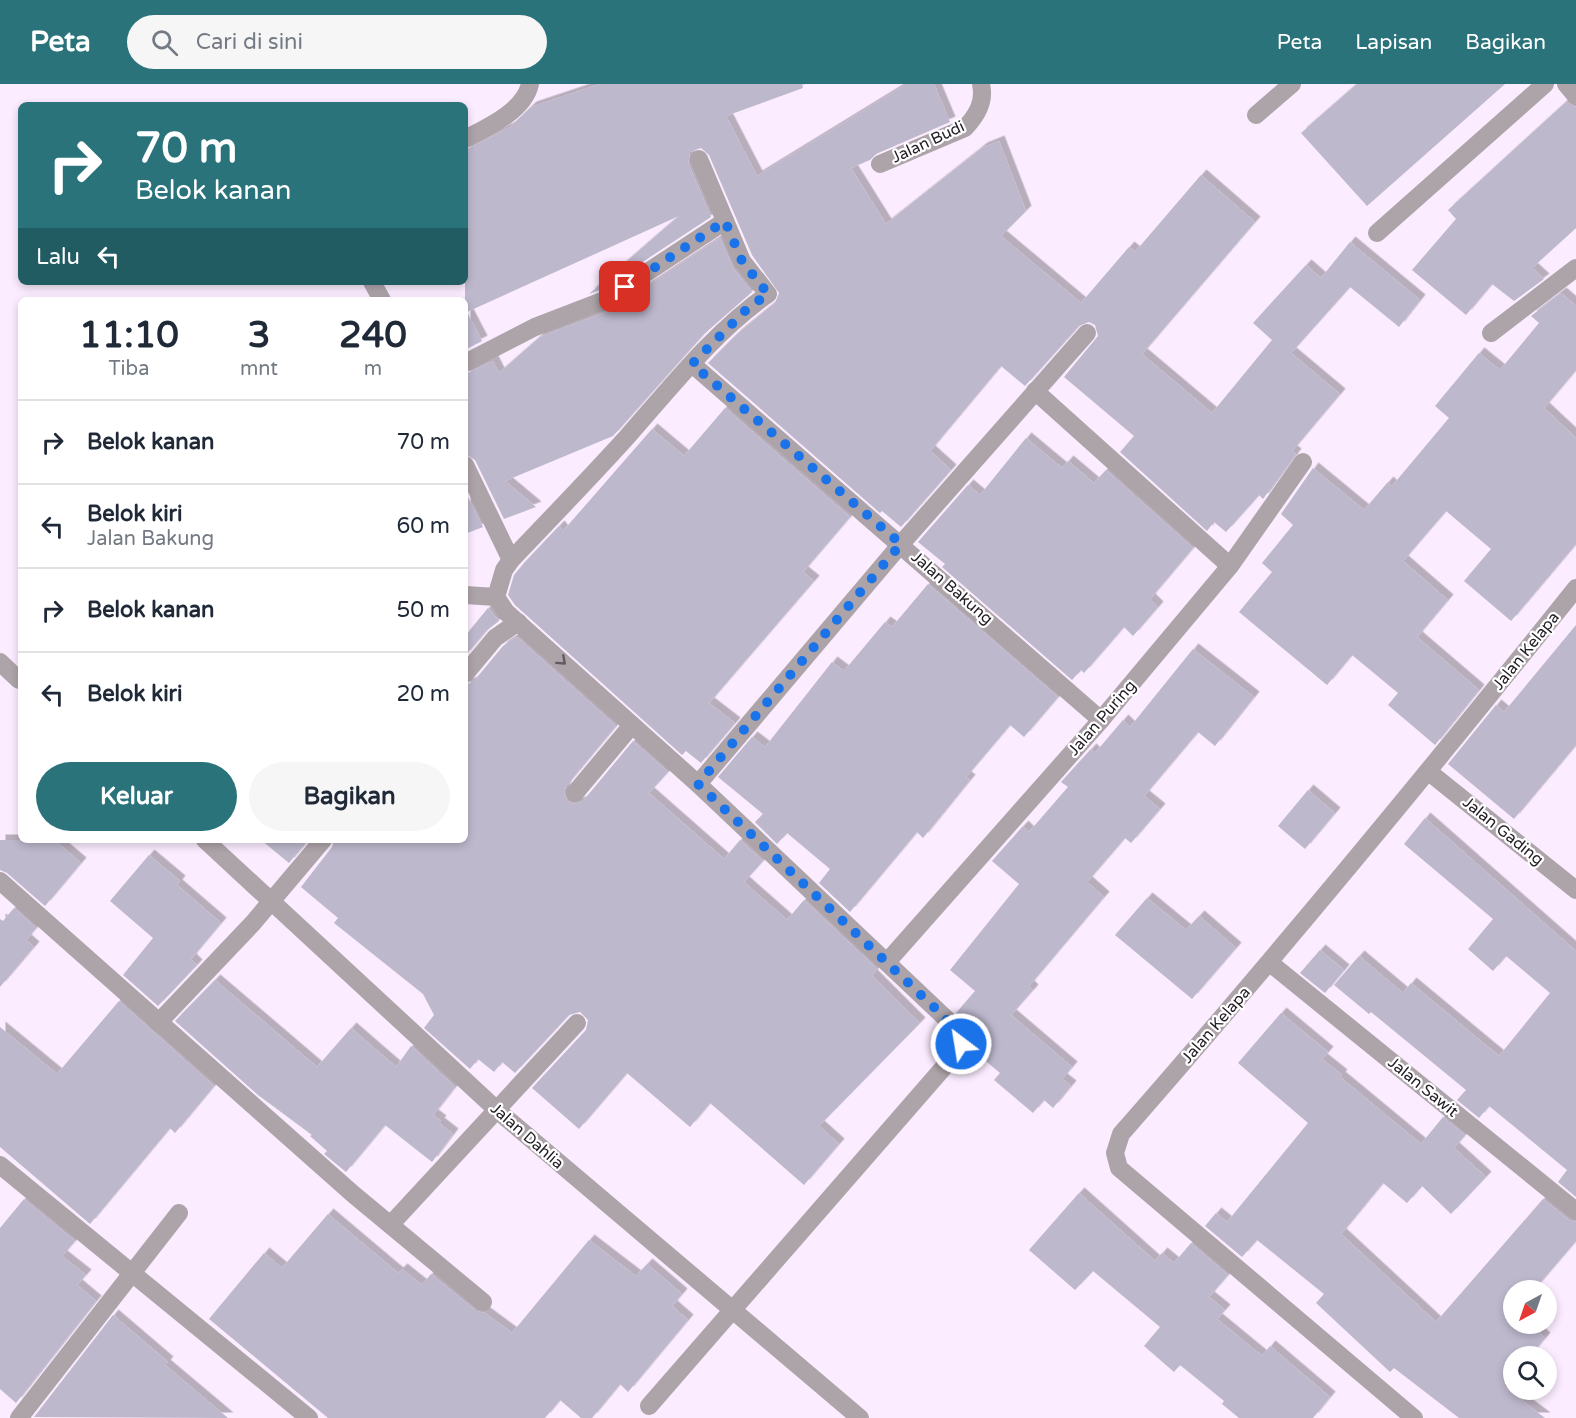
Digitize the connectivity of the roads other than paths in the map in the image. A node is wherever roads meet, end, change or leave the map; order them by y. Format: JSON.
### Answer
{"nodes":[{"id":1,"x":530,"y":84,"type":"edge"},
{"id":2,"x":981,"y":84,"type":"edge"},
{"id":3,"x":1292,"y":84,"type":"edge"},
{"id":4,"x":1545,"y":84,"type":"edge"},
{"id":5,"x":1566,"y":84,"type":"edge"},
{"id":6,"x":1576,"y":96,"type":"edge"},
{"id":7,"x":1256,"y":115,"type":"dead end"},
{"id":8,"x":468,"y":137,"type":"edge"},
{"id":9,"x":699,"y":159,"type":"dead end"},
{"id":10,"x":880,"y":164,"type":"dead end"},
{"id":11,"x":725,"y":221,"type":"junction"},
{"id":12,"x":1377,"y":233,"type":"dead end"},
{"id":13,"x":1576,"y":268,"type":"edge"},
{"id":14,"x":1087,"y":333,"type":"dead end"},
{"id":15,"x":1491,"y":333,"type":"dead end"},
{"id":16,"x":468,"y":361,"type":"edge"},
{"id":17,"x":692,"y":364,"type":"junction"},
{"id":18,"x":1035,"y":391,"type":"junction"},
{"id":19,"x":1303,"y":462,"type":"dead end"},
{"id":20,"x":468,"y":471,"type":"edge"},
{"id":21,"x":901,"y":544,"type":"junction"},
{"id":22,"x":511,"y":560,"type":"junction"},
{"id":23,"x":1230,"y":566,"type":"junction"},
{"id":24,"x":1576,"y":588,"type":"edge"},
{"id":25,"x":468,"y":595,"type":"edge"},
{"id":26,"x":496,"y":597,"type":"junction"},
{"id":27,"x":518,"y":622,"type":"junction"},
{"id":28,"x":0,"y":662,"type":"edge"},
{"id":29,"x":468,"y":670,"type":"edge"},
{"id":30,"x":18,"y":680,"type":"dead end"},
{"id":31,"x":1101,"y":720,"type":"junction"},
{"id":32,"x":632,"y":725,"type":"junction"},
{"id":33,"x":1429,"y":772,"type":"junction"},
{"id":34,"x":698,"y":784,"type":"junction"},
{"id":35,"x":575,"y":793,"type":"dead end"},
{"id":36,"x":208,"y":843,"type":"edge"},
{"id":37,"x":320,"y":843,"type":"edge"},
{"id":38,"x":0,"y":880,"type":"edge"},
{"id":39,"x":1576,"y":890,"type":"edge"},
{"id":40,"x":270,"y":902,"type":"junction"},
{"id":41,"x":887,"y":962,"type":"junction"},
{"id":42,"x":1270,"y":963,"type":"junction"},
{"id":43,"x":158,"y":1023,"type":"junction"},
{"id":44,"x":577,"y":1023,"type":"dead end"},
{"id":45,"x":498,"y":1111,"type":"junction"},
{"id":46,"x":0,"y":1165,"type":"edge"},
{"id":47,"x":1576,"y":1211,"type":"edge"},
{"id":48,"x":179,"y":1213,"type":"dead end"},
{"id":49,"x":392,"y":1223,"type":"junction"},
{"id":50,"x":133,"y":1272,"type":"junction"},
{"id":51,"x":483,"y":1302,"type":"dead end"},
{"id":52,"x":733,"y":1312,"type":"junction"},
{"id":53,"x":649,"y":1406,"type":"dead end"},
{"id":54,"x":19,"y":1418,"type":"edge"},
{"id":55,"x":309,"y":1418,"type":"edge"},
{"id":56,"x":860,"y":1418,"type":"edge"},
{"id":57,"x":1414,"y":1418,"type":"edge"}],
"edges":[{"from":1,"to":8,"type":"street"},
{"from":2,"to":10,"type":"street","name":"Jalan Budi"},
{"from":3,"to":7,"type":"street"},
{"from":4,"to":12,"type":"street"},
{"from":5,"to":6,"type":"street"},
{"from":9,"to":11,"type":"street"},
{"from":11,"to":16,"type":"street"},
{"from":11,"to":17,"type":"street"},
{"from":13,"to":15,"type":"street"},
{"from":14,"to":18,"type":"street"},
{"from":17,"to":21,"type":"street","name":"Jalan Bakung"},
{"from":17,"to":22,"type":"street"},
{"from":18,"to":21,"type":"street"},
{"from":18,"to":23,"type":"street"},
{"from":19,"to":23,"type":"street","name":"Jalan Puring"},
{"from":20,"to":22,"type":"street"},
{"from":21,"to":31,"type":"street","name":"Jalan Bakung"},
{"from":21,"to":34,"type":"street"},
{"from":22,"to":26,"type":"street"},
{"from":23,"to":31,"type":"street","name":"Jalan Puring"},
{"from":24,"to":33,"type":"street","name":"Jalan Kelapa"},
{"from":25,"to":26,"type":"street"},
{"from":26,"to":27,"type":"street"},
{"from":27,"to":29,"type":"street"},
{"from":27,"to":32,"type":"street","one_way":true},
{"from":28,"to":30,"type":"street"},
{"from":31,"to":41,"type":"street","name":"Jalan Puring"},
{"from":32,"to":34,"type":"street"},
{"from":32,"to":35,"type":"street"},
{"from":33,"to":39,"type":"street","name":"Jalan Gading"},
{"from":33,"to":42,"type":"street","name":"Jalan Kelapa"},
{"from":34,"to":41,"type":"street"},
{"from":36,"to":40,"type":"street","name":"Jalan Dahlia"},
{"from":37,"to":40,"type":"street"},
{"from":38,"to":43,"type":"street"},
{"from":40,"to":43,"type":"street"},
{"from":40,"to":45,"type":"street","name":"Jalan Dahlia"},
{"from":41,"to":52,"type":"street"},
{"from":42,"to":47,"type":"street","name":"Jalan Sawit"},
{"from":42,"to":57,"type":"street","name":"Jalan Kelapa"},
{"from":43,"to":49,"type":"street"},
{"from":44,"to":45,"type":"street"},
{"from":45,"to":49,"type":"street"},
{"from":45,"to":52,"type":"street","name":"Jalan Dahlia"},
{"from":46,"to":50,"type":"street"},
{"from":48,"to":50,"type":"street"},
{"from":49,"to":51,"type":"street"},
{"from":50,"to":54,"type":"street"},
{"from":50,"to":55,"type":"street"},
{"from":52,"to":53,"type":"street"},
{"from":52,"to":56,"type":"street","name":"Jalan Dahlia"}]}
